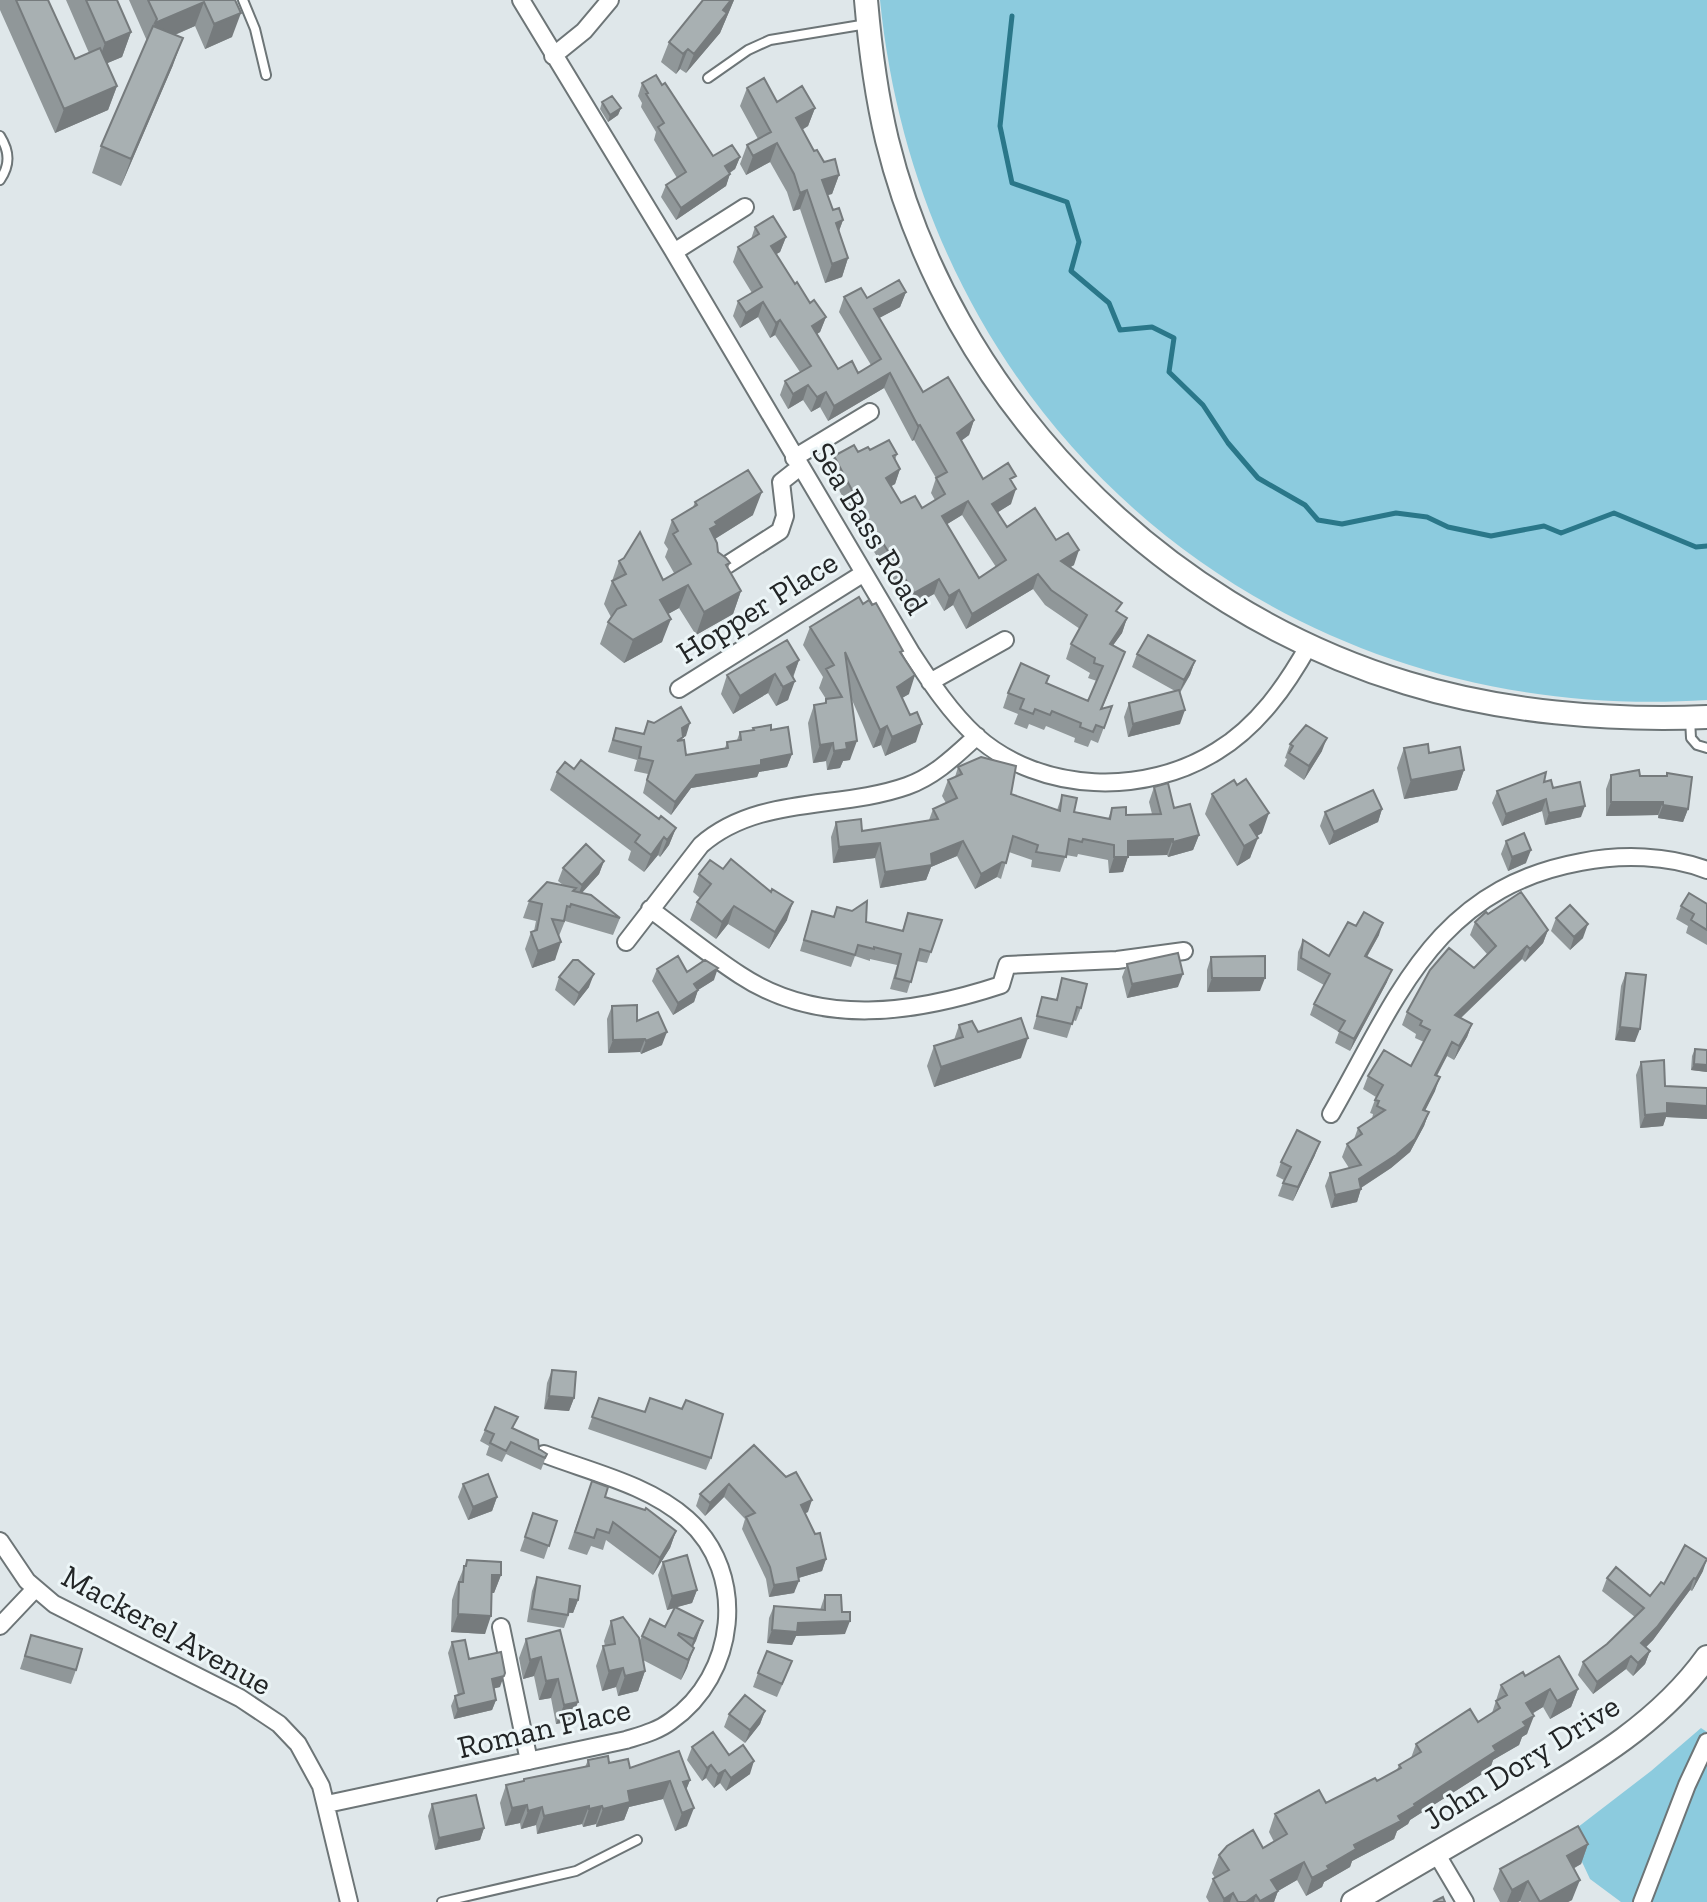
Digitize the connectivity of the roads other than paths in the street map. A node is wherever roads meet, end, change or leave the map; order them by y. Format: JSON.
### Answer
{"nodes":[{"id":1,"x":243,"y":0,"type":"edge"},
{"id":2,"x":521,"y":0,"type":"edge"},
{"id":3,"x":610,"y":0,"type":"edge"},
{"id":4,"x":866,"y":0,"type":"edge"},
{"id":5,"x":868,"y":24,"type":"junction"},
{"id":6,"x":553,"y":56,"type":"junction"},
{"id":7,"x":266,"y":75,"type":"dead end"},
{"id":8,"x":708,"y":78,"type":"dead end"},
{"id":9,"x":0,"y":136,"type":"edge"},
{"id":10,"x":0,"y":180,"type":"edge"},
{"id":11,"x":745,"y":207,"type":"dead end"},
{"id":12,"x":674,"y":252,"type":"junction"},
{"id":13,"x":870,"y":412,"type":"dead end"},
{"id":14,"x":797,"y":463,"type":"junction"},
{"id":15,"x":719,"y":570,"type":"edge"},
{"id":16,"x":864,"y":573,"type":"junction"},
{"id":17,"x":1005,"y":640,"type":"dead end"},
{"id":18,"x":1309,"y":645,"type":"junction"},
{"id":19,"x":930,"y":682,"type":"junction"},
{"id":20,"x":679,"y":689,"type":"dead end"},
{"id":21,"x":1698,"y":717,"type":"edge"},
{"id":22,"x":977,"y":736,"type":"junction"},
{"id":23,"x":1707,"y":748,"type":"edge"},
{"id":24,"x":1707,"y":870,"type":"edge"},
{"id":25,"x":650,"y":909,"type":"junction"},
{"id":26,"x":626,"y":942,"type":"dead end"},
{"id":27,"x":1184,"y":951,"type":"dead end"},
{"id":28,"x":1331,"y":1114,"type":"dead end"},
{"id":29,"x":544,"y":1454,"type":"edge"},
{"id":30,"x":0,"y":1541,"type":"edge"},
{"id":31,"x":35,"y":1589,"type":"junction"},
{"id":32,"x":0,"y":1626,"type":"edge"},
{"id":33,"x":501,"y":1627,"type":"dead end"},
{"id":34,"x":1707,"y":1657,"type":"edge"},
{"id":35,"x":1707,"y":1742,"type":"edge"},
{"id":36,"x":529,"y":1761,"type":"junction"},
{"id":37,"x":327,"y":1804,"type":"junction"},
{"id":38,"x":637,"y":1840,"type":"dead end"},
{"id":39,"x":1436,"y":1853,"type":"junction"},
{"id":40,"x":349,"y":1902,"type":"edge"},
{"id":41,"x":442,"y":1902,"type":"edge"},
{"id":42,"x":1353,"y":1902,"type":"edge"},
{"id":43,"x":1465,"y":1902,"type":"edge"},
{"id":44,"x":1642,"y":1902,"type":"edge"}],
"edges":[{"from":1,"to":7,"type":"lane"},
{"from":2,"to":6,"type":"street","name":"Sea Bass Road"},
{"from":3,"to":6,"type":"street"},
{"from":4,"to":5,"type":"street"},
{"from":5,"to":8,"type":"lane"},
{"from":5,"to":18,"type":"street"},
{"from":6,"to":12,"type":"street","name":"Sea Bass Road"},
{"from":9,"to":10,"type":"lane"},
{"from":11,"to":12,"type":"street"},
{"from":12,"to":14,"type":"street","name":"Sea Bass Road"},
{"from":13,"to":14,"type":"street"},
{"from":14,"to":15,"type":"street"},
{"from":14,"to":16,"type":"street","name":"Sea Bass Road"},
{"from":16,"to":19,"type":"street","name":"Sea Bass Road"},
{"from":16,"to":20,"type":"street","name":"Hopper Place"},
{"from":17,"to":19,"type":"street"},
{"from":18,"to":21,"type":"street"},
{"from":18,"to":22,"type":"street","name":"Sea Bass Road"},
{"from":19,"to":22,"type":"street","name":"Sea Bass Road"},
{"from":21,"to":23,"type":"lane"},
{"from":22,"to":25,"type":"street"},
{"from":24,"to":28,"type":"street"},
{"from":25,"to":26,"type":"street"},
{"from":25,"to":27,"type":"street"},
{"from":29,"to":36,"type":"street","name":"Roman Place"},
{"from":30,"to":31,"type":"street","name":"Mackerel Avenue"},
{"from":31,"to":32,"type":"street"},
{"from":31,"to":37,"type":"street","name":"Mackerel Avenue"},
{"from":33,"to":36,"type":"street"},
{"from":34,"to":39,"type":"street","name":"John Dory Drive"},
{"from":35,"to":44,"type":"street"},
{"from":36,"to":37,"type":"street","name":"Roman Place"},
{"from":37,"to":40,"type":"street","name":"Mackerel Avenue"},
{"from":38,"to":41,"type":"lane"},
{"from":39,"to":42,"type":"street","name":"John Dory Drive"},
{"from":39,"to":43,"type":"street"}]}
